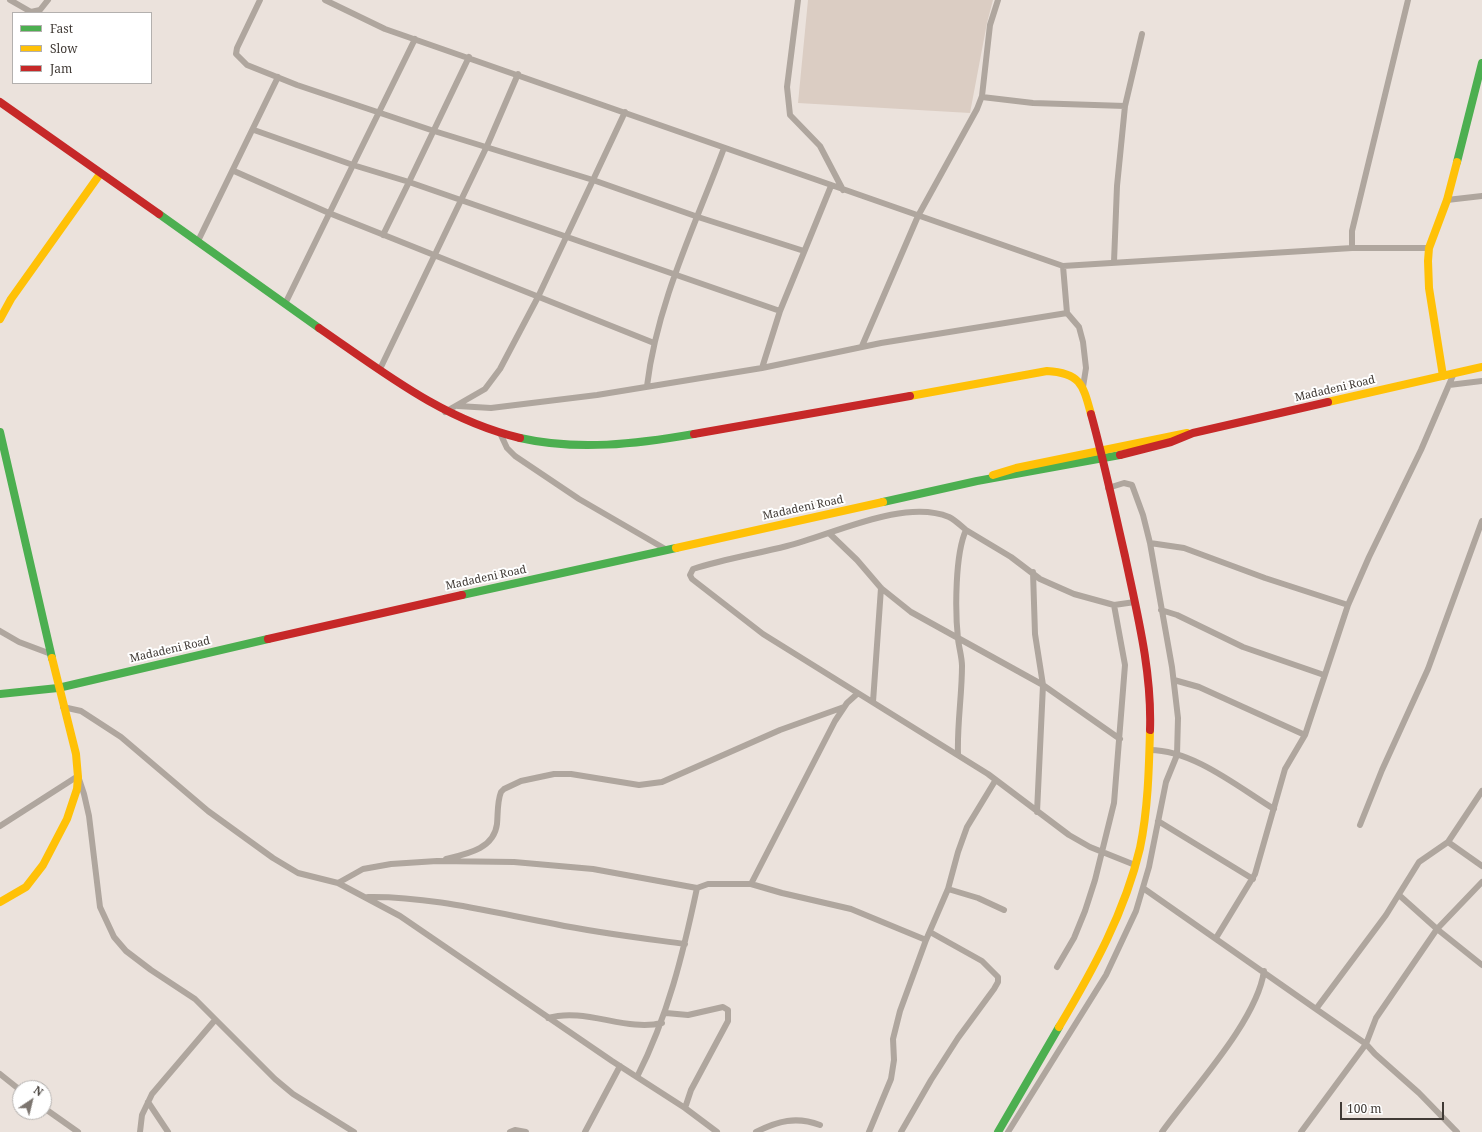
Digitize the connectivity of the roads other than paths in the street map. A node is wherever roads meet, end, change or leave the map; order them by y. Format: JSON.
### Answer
{"nodes":[{"id":1,"x":10,"y":0,"type":"edge"},
{"id":2,"x":48,"y":0,"type":"edge"},
{"id":3,"x":260,"y":0,"type":"edge"},
{"id":4,"x":325,"y":0,"type":"edge"},
{"id":5,"x":798,"y":0,"type":"edge"},
{"id":6,"x":998,"y":0,"type":"edge"},
{"id":7,"x":1408,"y":0,"type":"edge"},
{"id":8,"x":1142,"y":34,"type":"dead end"},
{"id":9,"x":415,"y":39,"type":"junction"},
{"id":10,"x":469,"y":57,"type":"junction"},
{"id":11,"x":1482,"y":63,"type":"edge"},
{"id":12,"x":518,"y":74,"type":"junction"},
{"id":13,"x":278,"y":77,"type":"junction"},
{"id":14,"x":982,"y":97,"type":"junction"},
{"id":15,"x":0,"y":102,"type":"edge"},
{"id":16,"x":1125,"y":106,"type":"junction"},
{"id":17,"x":380,"y":112,"type":"junction"},
{"id":18,"x":625,"y":112,"type":"junction"},
{"id":19,"x":254,"y":130,"type":"junction"},
{"id":20,"x":434,"y":131,"type":"junction"},
{"id":21,"x":487,"y":146,"type":"junction"},
{"id":22,"x":724,"y":148,"type":"junction"},
{"id":23,"x":353,"y":165,"type":"junction"},
{"id":24,"x":234,"y":171,"type":"junction"},
{"id":25,"x":100,"y":174,"type":"junction"},
{"id":26,"x":593,"y":180,"type":"junction"},
{"id":27,"x":409,"y":182,"type":"junction"},
{"id":28,"x":831,"y":186,"type":"junction"},
{"id":29,"x":843,"y":190,"type":"junction"},
{"id":30,"x":1482,"y":196,"type":"edge"},
{"id":31,"x":461,"y":200,"type":"junction"},
{"id":32,"x":1446,"y":200,"type":"junction"},
{"id":33,"x":329,"y":213,"type":"junction"},
{"id":34,"x":918,"y":216,"type":"junction"},
{"id":35,"x":698,"y":217,"type":"junction"},
{"id":36,"x":383,"y":235,"type":"junction"},
{"id":37,"x":567,"y":238,"type":"junction"},
{"id":38,"x":198,"y":241,"type":"junction"},
{"id":39,"x":1352,"y":248,"type":"junction"},
{"id":40,"x":1429,"y":248,"type":"junction"},
{"id":41,"x":804,"y":251,"type":"junction"},
{"id":42,"x":435,"y":255,"type":"junction"},
{"id":43,"x":1114,"y":262,"type":"junction"},
{"id":44,"x":1063,"y":266,"type":"junction"},
{"id":45,"x":675,"y":275,"type":"junction"},
{"id":46,"x":538,"y":296,"type":"junction"},
{"id":47,"x":285,"y":304,"type":"junction"},
{"id":48,"x":780,"y":311,"type":"junction"},
{"id":49,"x":1067,"y":313,"type":"junction"},
{"id":50,"x":0,"y":319,"type":"edge"},
{"id":51,"x":654,"y":343,"type":"junction"},
{"id":52,"x":862,"y":346,"type":"junction"},
{"id":53,"x":1482,"y":367,"type":"edge"},
{"id":54,"x":762,"y":368,"type":"junction"},
{"id":55,"x":380,"y":369,"type":"junction"},
{"id":56,"x":1454,"y":373,"type":"junction"},
{"id":57,"x":1443,"y":376,"type":"junction"},
{"id":58,"x":1482,"y":381,"type":"edge"},
{"id":59,"x":1449,"y":385,"type":"junction"},
{"id":60,"x":647,"y":386,"type":"junction"},
{"id":61,"x":1083,"y":387,"type":"junction"},
{"id":62,"x":458,"y":406,"type":"junction"},
{"id":63,"x":445,"y":412,"type":"junction"},
{"id":64,"x":0,"y":432,"type":"edge"},
{"id":65,"x":500,"y":433,"type":"junction"},
{"id":66,"x":1193,"y":433,"type":"junction"},
{"id":67,"x":1101,"y":450,"type":"junction"},
{"id":68,"x":1102,"y":459,"type":"junction"},
{"id":69,"x":977,"y":481,"type":"junction"},
{"id":70,"x":1108,"y":488,"type":"junction"},
{"id":71,"x":1482,"y":521,"type":"edge"},
{"id":72,"x":966,"y":530,"type":"junction"},
{"id":73,"x":830,"y":534,"type":"junction"},
{"id":74,"x":1150,"y":542,"type":"junction"},
{"id":75,"x":667,"y":550,"type":"junction"},
{"id":76,"x":1033,"y":572,"type":"junction"},
{"id":77,"x":881,"y":588,"type":"junction"},
{"id":78,"x":1135,"y":602,"type":"junction"},
{"id":79,"x":1348,"y":604,"type":"junction"},
{"id":80,"x":1114,"y":605,"type":"junction"},
{"id":81,"x":1161,"y":610,"type":"junction"},
{"id":82,"x":0,"y":631,"type":"edge"},
{"id":83,"x":958,"y":638,"type":"junction"},
{"id":84,"x":51,"y":654,"type":"junction"},
{"id":85,"x":1324,"y":675,"type":"junction"},
{"id":86,"x":1174,"y":680,"type":"junction"},
{"id":87,"x":1043,"y":685,"type":"junction"},
{"id":88,"x":58,"y":688,"type":"junction"},
{"id":89,"x":0,"y":694,"type":"edge"},
{"id":90,"x":857,"y":694,"type":"junction"},
{"id":91,"x":873,"y":702,"type":"junction"},
{"id":92,"x":63,"y":707,"type":"junction"},
{"id":93,"x":844,"y":707,"type":"junction"},
{"id":94,"x":1305,"y":735,"type":"junction"},
{"id":95,"x":1120,"y":739,"type":"junction"},
{"id":96,"x":1150,"y":750,"type":"junction"},
{"id":97,"x":958,"y":754,"type":"junction"},
{"id":98,"x":1177,"y":755,"type":"junction"},
{"id":99,"x":78,"y":776,"type":"junction"},
{"id":100,"x":995,"y":781,"type":"junction"},
{"id":101,"x":1482,"y":791,"type":"edge"},
{"id":102,"x":1274,"y":809,"type":"junction"},
{"id":103,"x":1037,"y":812,"type":"junction"},
{"id":104,"x":1158,"y":821,"type":"junction"},
{"id":105,"x":1360,"y":825,"type":"dead end"},
{"id":106,"x":0,"y":826,"type":"edge"},
{"id":107,"x":1448,"y":842,"type":"junction"},
{"id":108,"x":1102,"y":852,"type":"junction"},
{"id":109,"x":437,"y":861,"type":"junction"},
{"id":110,"x":1135,"y":865,"type":"junction"},
{"id":111,"x":1482,"y":866,"type":"edge"},
{"id":112,"x":1253,"y":879,"type":"junction"},
{"id":113,"x":1482,"y":882,"type":"edge"},
{"id":114,"x":338,"y":883,"type":"junction"},
{"id":115,"x":751,"y":884,"type":"junction"},
{"id":116,"x":697,"y":888,"type":"junction"},
{"id":117,"x":1143,"y":888,"type":"junction"},
{"id":118,"x":948,"y":889,"type":"junction"},
{"id":119,"x":1399,"y":895,"type":"junction"},
{"id":120,"x":367,"y":897,"type":"junction"},
{"id":121,"x":0,"y":902,"type":"edge"},
{"id":122,"x":1004,"y":910,"type":"dead end"},
{"id":123,"x":1437,"y":929,"type":"junction"},
{"id":124,"x":930,"y":932,"type":"junction"},
{"id":125,"x":1216,"y":938,"type":"junction"},
{"id":126,"x":926,"y":940,"type":"junction"},
{"id":127,"x":685,"y":944,"type":"junction"},
{"id":128,"x":1482,"y":965,"type":"edge"},
{"id":129,"x":1057,"y":967,"type":"dead end"},
{"id":130,"x":1264,"y":971,"type":"junction"},
{"id":131,"x":1316,"y":1009,"type":"junction"},
{"id":132,"x":666,"y":1013,"type":"junction"},
{"id":133,"x":548,"y":1018,"type":"junction"},
{"id":134,"x":215,"y":1020,"type":"junction"},
{"id":135,"x":662,"y":1023,"type":"junction"},
{"id":136,"x":1366,"y":1044,"type":"junction"},
{"id":137,"x":620,"y":1066,"type":"junction"},
{"id":138,"x":0,"y":1074,"type":"edge"},
{"id":139,"x":637,"y":1077,"type":"junction"},
{"id":140,"x":12,"y":1084,"type":"edge"},
{"id":141,"x":148,"y":1102,"type":"junction"},
{"id":142,"x":685,"y":1108,"type":"junction"},
{"id":143,"x":52,"y":1114,"type":"edge"},
{"id":144,"x":820,"y":1125,"type":"dead end"},
{"id":145,"x":78,"y":1132,"type":"edge"},
{"id":146,"x":140,"y":1132,"type":"edge"},
{"id":147,"x":168,"y":1132,"type":"edge"},
{"id":148,"x":354,"y":1132,"type":"edge"},
{"id":149,"x":510,"y":1132,"type":"edge"},
{"id":150,"x":526,"y":1132,"type":"edge"},
{"id":151,"x":585,"y":1132,"type":"edge"},
{"id":152,"x":717,"y":1132,"type":"edge"},
{"id":153,"x":756,"y":1132,"type":"edge"},
{"id":154,"x":869,"y":1132,"type":"edge"},
{"id":155,"x":901,"y":1132,"type":"edge"},
{"id":156,"x":998,"y":1132,"type":"edge"},
{"id":157,"x":1008,"y":1132,"type":"edge"},
{"id":158,"x":1162,"y":1132,"type":"edge"},
{"id":159,"x":1302,"y":1132,"type":"edge"},
{"id":160,"x":1457,"y":1132,"type":"edge"}],
"edges":[{"from":1,"to":2,"type":"street"},
{"from":3,"to":13,"type":"street"},
{"from":4,"to":9,"type":"street"},
{"from":5,"to":29,"type":"street"},
{"from":6,"to":14,"type":"street"},
{"from":7,"to":39,"type":"street"},
{"from":8,"to":16,"type":"street"},
{"from":9,"to":10,"type":"street"},
{"from":9,"to":17,"type":"street"},
{"from":10,"to":12,"type":"street"},
{"from":10,"to":20,"type":"street"},
{"from":11,"to":32,"type":"street"},
{"from":12,"to":18,"type":"street"},
{"from":12,"to":21,"type":"street"},
{"from":13,"to":17,"type":"street"},
{"from":13,"to":19,"type":"street"},
{"from":14,"to":16,"type":"street"},
{"from":14,"to":34,"type":"street"},
{"from":15,"to":25,"type":"street"},
{"from":16,"to":43,"type":"street"},
{"from":17,"to":20,"type":"street"},
{"from":17,"to":23,"type":"street"},
{"from":18,"to":22,"type":"street"},
{"from":18,"to":26,"type":"street"},
{"from":19,"to":23,"type":"street"},
{"from":19,"to":24,"type":"street"},
{"from":20,"to":21,"type":"street"},
{"from":20,"to":27,"type":"street"},
{"from":21,"to":26,"type":"street"},
{"from":21,"to":31,"type":"street"},
{"from":22,"to":28,"type":"street"},
{"from":22,"to":35,"type":"street"},
{"from":23,"to":27,"type":"street"},
{"from":23,"to":33,"type":"street"},
{"from":24,"to":33,"type":"street"},
{"from":24,"to":38,"type":"street"},
{"from":25,"to":38,"type":"street"},
{"from":25,"to":50,"type":"street"},
{"from":26,"to":35,"type":"street"},
{"from":26,"to":37,"type":"street"},
{"from":27,"to":31,"type":"street"},
{"from":27,"to":36,"type":"street"},
{"from":28,"to":29,"type":"street"},
{"from":28,"to":41,"type":"street"},
{"from":29,"to":34,"type":"street"},
{"from":30,"to":32,"type":"street"},
{"from":31,"to":37,"type":"street"},
{"from":31,"to":42,"type":"street"},
{"from":32,"to":40,"type":"street"},
{"from":33,"to":36,"type":"street"},
{"from":33,"to":47,"type":"street"},
{"from":34,"to":44,"type":"street"},
{"from":34,"to":52,"type":"street"},
{"from":35,"to":41,"type":"street"},
{"from":35,"to":45,"type":"street"},
{"from":36,"to":42,"type":"street"},
{"from":37,"to":45,"type":"street"},
{"from":37,"to":46,"type":"street"},
{"from":38,"to":47,"type":"street"},
{"from":39,"to":40,"type":"street"},
{"from":39,"to":43,"type":"street"},
{"from":40,"to":57,"type":"street"},
{"from":41,"to":48,"type":"street"},
{"from":42,"to":46,"type":"street"},
{"from":42,"to":55,"type":"street"},
{"from":43,"to":44,"type":"street"},
{"from":44,"to":49,"type":"street"},
{"from":45,"to":48,"type":"street"},
{"from":45,"to":51,"type":"street"},
{"from":46,"to":51,"type":"street"},
{"from":46,"to":62,"type":"street"},
{"from":47,"to":55,"type":"street"},
{"from":48,"to":54,"type":"street"},
{"from":49,"to":52,"type":"street"},
{"from":49,"to":61,"type":"street"},
{"from":51,"to":60,"type":"street"},
{"from":52,"to":54,"type":"street"},
{"from":53,"to":56,"type":"street","name":"Madadeni Road"},
{"from":54,"to":60,"type":"street"},
{"from":55,"to":63,"type":"street"},
{"from":56,"to":57,"type":"street","name":"Madadeni Road"},
{"from":56,"to":59,"type":"street"},
{"from":57,"to":66,"type":"street","name":"Madadeni Road"},
{"from":58,"to":59,"type":"street"},
{"from":59,"to":79,"type":"street"},
{"from":60,"to":62,"type":"street"},
{"from":61,"to":65,"type":"street"},
{"from":61,"to":67,"type":"street"},
{"from":62,"to":63,"type":"street"},
{"from":63,"to":65,"type":"street"},
{"from":64,"to":84,"type":"street"},
{"from":65,"to":75,"type":"street"},
{"from":66,"to":67,"type":"street","name":"Madadeni Road"},
{"from":66,"to":68,"type":"street","name":"Madadeni Road"},
{"from":67,"to":68,"type":"street"},
{"from":67,"to":69,"type":"street","name":"Madadeni Road"},
{"from":68,"to":69,"type":"street","name":"Madadeni Road"},
{"from":68,"to":70,"type":"street"},
{"from":69,"to":75,"type":"street","name":"Madadeni Road"},
{"from":70,"to":74,"type":"street"},
{"from":70,"to":78,"type":"street"},
{"from":71,"to":105,"type":"street"},
{"from":72,"to":73,"type":"street"},
{"from":72,"to":76,"type":"street"},
{"from":72,"to":83,"type":"street"},
{"from":73,"to":77,"type":"street"},
{"from":73,"to":90,"type":"street"},
{"from":74,"to":79,"type":"street"},
{"from":74,"to":81,"type":"street"},
{"from":75,"to":88,"type":"street","name":"Madadeni Road"},
{"from":76,"to":80,"type":"street"},
{"from":76,"to":87,"type":"street"},
{"from":77,"to":83,"type":"street"},
{"from":77,"to":91,"type":"street"},
{"from":78,"to":80,"type":"street"},
{"from":78,"to":96,"type":"street"},
{"from":79,"to":85,"type":"street"},
{"from":80,"to":95,"type":"street"},
{"from":81,"to":85,"type":"street"},
{"from":81,"to":86,"type":"street"},
{"from":82,"to":84,"type":"street"},
{"from":83,"to":87,"type":"street"},
{"from":83,"to":97,"type":"street"},
{"from":84,"to":88,"type":"street"},
{"from":85,"to":94,"type":"street"},
{"from":86,"to":94,"type":"street"},
{"from":86,"to":98,"type":"street"},
{"from":87,"to":95,"type":"street"},
{"from":87,"to":103,"type":"street"},
{"from":88,"to":89,"type":"street","name":"Madadeni Road"},
{"from":88,"to":92,"type":"street"},
{"from":90,"to":91,"type":"street"},
{"from":90,"to":93,"type":"street"},
{"from":91,"to":97,"type":"street"},
{"from":92,"to":99,"type":"street"},
{"from":92,"to":114,"type":"street"},
{"from":93,"to":109,"type":"street"},
{"from":93,"to":115,"type":"street"},
{"from":94,"to":102,"type":"street"},
{"from":95,"to":108,"type":"street"},
{"from":96,"to":98,"type":"street"},
{"from":96,"to":110,"type":"street"},
{"from":97,"to":100,"type":"street"},
{"from":98,"to":102,"type":"street"},
{"from":98,"to":104,"type":"street"},
{"from":99,"to":106,"type":"street"},
{"from":99,"to":121,"type":"street"},
{"from":99,"to":134,"type":"street"},
{"from":100,"to":103,"type":"street"},
{"from":100,"to":118,"type":"street"},
{"from":101,"to":107,"type":"street"},
{"from":102,"to":112,"type":"street"},
{"from":103,"to":108,"type":"street"},
{"from":104,"to":112,"type":"street"},
{"from":104,"to":117,"type":"street"},
{"from":107,"to":111,"type":"street"},
{"from":107,"to":119,"type":"street"},
{"from":108,"to":110,"type":"street"},
{"from":108,"to":129,"type":"street"},
{"from":109,"to":114,"type":"street"},
{"from":109,"to":116,"type":"street"},
{"from":110,"to":156,"type":"street"},
{"from":112,"to":125,"type":"street"},
{"from":113,"to":123,"type":"street"},
{"from":114,"to":120,"type":"street"},
{"from":115,"to":116,"type":"street"},
{"from":115,"to":126,"type":"street"},
{"from":116,"to":127,"type":"street"},
{"from":117,"to":125,"type":"street"},
{"from":117,"to":157,"type":"street"},
{"from":118,"to":122,"type":"street"},
{"from":118,"to":124,"type":"street"},
{"from":119,"to":123,"type":"street"},
{"from":119,"to":131,"type":"street"},
{"from":120,"to":127,"type":"street"},
{"from":120,"to":133,"type":"street"},
{"from":123,"to":128,"type":"street"},
{"from":123,"to":136,"type":"street"},
{"from":124,"to":126,"type":"street"},
{"from":124,"to":155,"type":"street"},
{"from":125,"to":130,"type":"street"},
{"from":126,"to":154,"type":"street"},
{"from":127,"to":132,"type":"street"},
{"from":130,"to":131,"type":"street"},
{"from":130,"to":158,"type":"street"},
{"from":131,"to":136,"type":"street"},
{"from":132,"to":135,"type":"street"},
{"from":132,"to":142,"type":"street"},
{"from":133,"to":135,"type":"street"},
{"from":133,"to":137,"type":"street"},
{"from":134,"to":141,"type":"street"},
{"from":134,"to":148,"type":"street"},
{"from":135,"to":139,"type":"street"},
{"from":136,"to":159,"type":"street"},
{"from":136,"to":160,"type":"street"},
{"from":137,"to":139,"type":"street"},
{"from":137,"to":151,"type":"street"},
{"from":138,"to":140,"type":"street"},
{"from":139,"to":142,"type":"street"},
{"from":141,"to":146,"type":"street"},
{"from":141,"to":147,"type":"street"},
{"from":142,"to":152,"type":"street"},
{"from":143,"to":145,"type":"street"},
{"from":144,"to":153,"type":"street"},
{"from":149,"to":150,"type":"street"}]}
